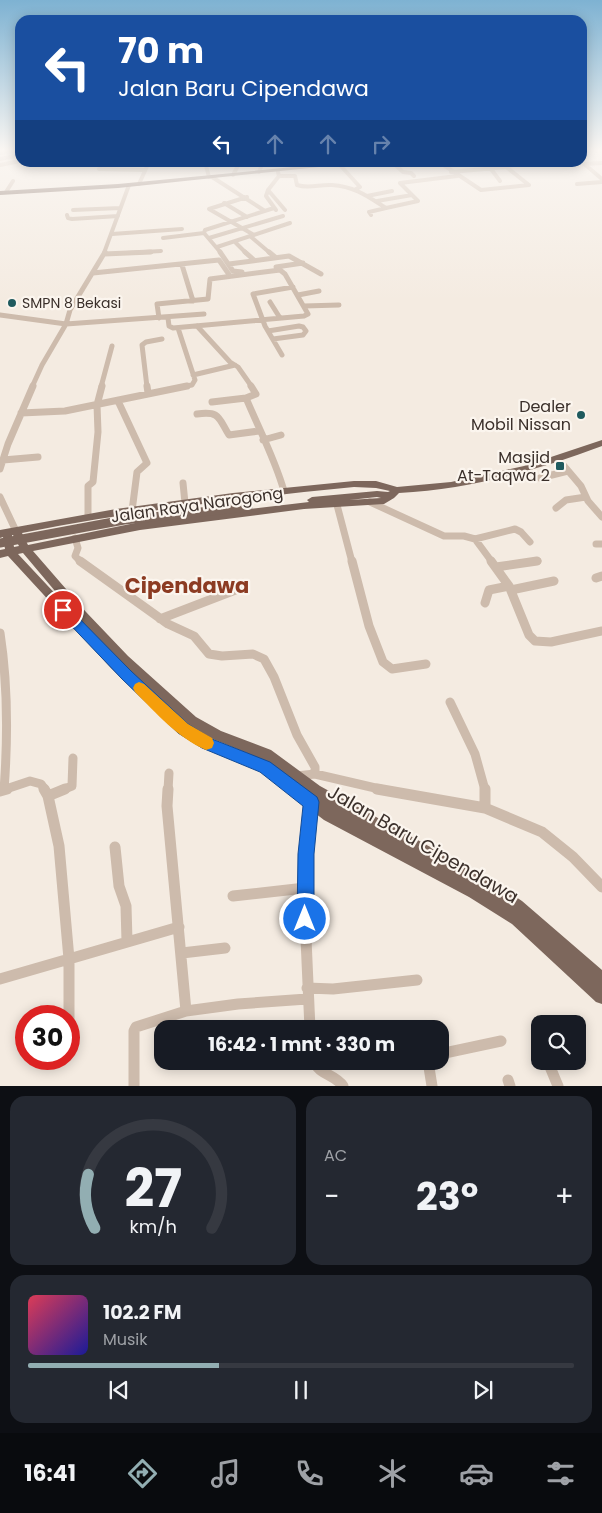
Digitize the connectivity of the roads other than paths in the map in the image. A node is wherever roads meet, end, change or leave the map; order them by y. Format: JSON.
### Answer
{"nodes":[{"id":1,"x":123,"y":200,"type":"edge"},
{"id":2,"x":240,"y":200,"type":"edge"},
{"id":3,"x":248,"y":200,"type":"edge"},
{"id":4,"x":268,"y":200,"type":"edge"},
{"id":5,"x":276,"y":200,"type":"edge"},
{"id":6,"x":385,"y":200,"type":"edge"},
{"id":7,"x":417,"y":200,"type":"edge"},
{"id":8,"x":377,"y":201,"type":"joint"},
{"id":9,"x":224,"y":204,"type":"junction"},
{"id":10,"x":120,"y":208,"type":"junction"},
{"id":11,"x":274,"y":208,"type":"junction"},
{"id":12,"x":386,"y":208,"type":"junction"},
{"id":13,"x":73,"y":210,"type":"dead end"},
{"id":14,"x":285,"y":210,"type":"dead end"},
{"id":15,"x":265,"y":211,"type":"junction"},
{"id":16,"x":214,"y":212,"type":"junction"},
{"id":17,"x":67,"y":215,"type":"dead end"},
{"id":18,"x":371,"y":215,"type":"dead end"},
{"id":19,"x":118,"y":216,"type":"junction"},
{"id":20,"x":283,"y":216,"type":"junction"},
{"id":21,"x":247,"y":217,"type":"junction"},
{"id":22,"x":230,"y":222,"type":"junction"},
{"id":23,"x":290,"y":223,"type":"junction"},
{"id":24,"x":219,"y":225,"type":"junction"},
{"id":25,"x":242,"y":228,"type":"junction"},
{"id":26,"x":296,"y":228,"type":"dead end"},
{"id":27,"x":182,"y":229,"type":"dead end"},
{"id":28,"x":204,"y":232,"type":"junction"},
{"id":29,"x":112,"y":234,"type":"junction"},
{"id":30,"x":252,"y":236,"type":"junction"},
{"id":31,"x":163,"y":238,"type":"dead end"},
{"id":32,"x":209,"y":238,"type":"junction"},
{"id":33,"x":235,"y":242,"type":"junction"},
{"id":34,"x":218,"y":247,"type":"junction"},
{"id":35,"x":162,"y":250,"type":"dead end"},
{"id":36,"x":104,"y":254,"type":"junction"},
{"id":37,"x":275,"y":257,"type":"junction"},
{"id":38,"x":254,"y":260,"type":"junction"},
{"id":39,"x":303,"y":263,"type":"junction"},
{"id":40,"x":229,"y":264,"type":"junction"},
{"id":41,"x":182,"y":265,"type":"junction"},
{"id":42,"x":93,"y":273,"type":"junction"},
{"id":43,"x":322,"y":274,"type":"dead end"},
{"id":44,"x":230,"y":276,"type":"junction"},
{"id":45,"x":293,"y":287,"type":"junction"},
{"id":46,"x":320,"y":291,"type":"dead end"},
{"id":47,"x":298,"y":295,"type":"junction"},
{"id":48,"x":193,"y":301,"type":"junction"},
{"id":49,"x":270,"y":302,"type":"dead end"},
{"id":50,"x":339,"y":305,"type":"dead end"},
{"id":51,"x":304,"y":306,"type":"junction"},
{"id":52,"x":204,"y":314,"type":"dead end"},
{"id":53,"x":0,"y":315,"type":"edge"},
{"id":54,"x":159,"y":318,"type":"junction"},
{"id":55,"x":168,"y":318,"type":"junction"},
{"id":56,"x":280,"y":318,"type":"junction"},
{"id":57,"x":264,"y":320,"type":"junction"},
{"id":58,"x":66,"y":324,"type":"junction"},
{"id":59,"x":197,"y":326,"type":"junction"},
{"id":60,"x":178,"y":328,"type":"junction"},
{"id":61,"x":268,"y":331,"type":"junction"},
{"id":62,"x":162,"y":339,"type":"dead end"},
{"id":63,"x":273,"y":339,"type":"junction"},
{"id":64,"x":112,"y":346,"type":"dead end"},
{"id":65,"x":282,"y":355,"type":"dead end"},
{"id":66,"x":235,"y":365,"type":"junction"},
{"id":67,"x":194,"y":375,"type":"junction"},
{"id":68,"x":148,"y":393,"type":"junction"},
{"id":69,"x":246,"y":398,"type":"junction"},
{"id":70,"x":118,"y":401,"type":"junction"},
{"id":71,"x":212,"y":402,"type":"dead end"},
{"id":72,"x":97,"y":405,"type":"junction"},
{"id":73,"x":21,"y":413,"type":"junction"},
{"id":74,"x":197,"y":414,"type":"dead end"},
{"id":75,"x":259,"y":431,"type":"junction"},
{"id":76,"x":281,"y":435,"type":"dead end"},
{"id":77,"x":263,"y":440,"type":"junction"},
{"id":78,"x":602,"y":443,"type":"edge"},
{"id":79,"x":0,"y":444,"type":"edge"},
{"id":80,"x":8,"y":444,"type":"junction"},
{"id":81,"x":38,"y":457,"type":"dead end"},
{"id":82,"x":3,"y":460,"type":"junction"},
{"id":83,"x":559,"y":460,"type":"junction"},
{"id":84,"x":0,"y":469,"type":"edge"},
{"id":85,"x":568,"y":471,"type":"junction"},
{"id":86,"x":540,"y":478,"type":"dead end"},
{"id":87,"x":183,"y":483,"type":"dead end"},
{"id":88,"x":284,"y":491,"type":"junction"},
{"id":89,"x":392,"y":491,"type":"junction"},
{"id":90,"x":0,"y":497,"type":"edge"},
{"id":91,"x":586,"y":497,"type":"junction"},
{"id":92,"x":370,"y":502,"type":"junction"},
{"id":93,"x":185,"y":503,"type":"junction"},
{"id":94,"x":337,"y":505,"type":"junction"},
{"id":95,"x":556,"y":508,"type":"dead end"},
{"id":96,"x":132,"y":511,"type":"junction"},
{"id":97,"x":88,"y":516,"type":"junction"},
{"id":98,"x":602,"y":516,"type":"edge"},
{"id":99,"x":94,"y":534,"type":"junction"},
{"id":100,"x":75,"y":538,"type":"junction"},
{"id":101,"x":475,"y":539,"type":"junction"},
{"id":102,"x":8,"y":541,"type":"edge"},
{"id":103,"x":530,"y":542,"type":"dead end"},
{"id":104,"x":538,"y":561,"type":"dead end"},
{"id":105,"x":496,"y":567,"type":"junction"},
{"id":106,"x":554,"y":581,"type":"dead end"},
{"id":107,"x":510,"y":588,"type":"junction"},
{"id":108,"x":238,"y":589,"type":"dead end"},
{"id":109,"x":485,"y":603,"type":"dead end"},
{"id":110,"x":160,"y":619,"type":"junction"},
{"id":111,"x":602,"y":631,"type":"edge"},
{"id":112,"x":0,"y":633,"type":"edge"},
{"id":113,"x":426,"y":664,"type":"dead end"},
{"id":114,"x":3,"y":691,"type":"edge"},
{"id":115,"x":450,"y":702,"type":"dead end"},
{"id":116,"x":73,"y":758,"type":"dead end"},
{"id":117,"x":169,"y":773,"type":"dead end"},
{"id":118,"x":315,"y":774,"type":"junction"},
{"id":119,"x":293,"y":780,"type":"junction"},
{"id":120,"x":2,"y":790,"type":"edge"},
{"id":121,"x":48,"y":796,"type":"junction"},
{"id":122,"x":311,"y":802,"type":"junction"},
{"id":123,"x":485,"y":808,"type":"junction"},
{"id":124,"x":115,"y":847,"type":"dead end"},
{"id":125,"x":602,"y":887,"type":"edge"},
{"id":126,"x":305,"y":888,"type":"junction"},
{"id":127,"x":233,"y":896,"type":"dead end"},
{"id":128,"x":179,"y":927,"type":"junction"},
{"id":129,"x":127,"y":940,"type":"junction"},
{"id":130,"x":557,"y":947,"type":"junction"},
{"id":131,"x":225,"y":948,"type":"dead end"},
{"id":132,"x":182,"y":953,"type":"junction"},
{"id":133,"x":69,"y":959,"type":"junction"},
{"id":134,"x":0,"y":979,"type":"edge"},
{"id":135,"x":417,"y":980,"type":"dead end"},
{"id":136,"x":602,"y":981,"type":"edge"},
{"id":137,"x":307,"y":993,"type":"junction"},
{"id":138,"x":602,"y":996,"type":"edge"},
{"id":139,"x":69,"y":1005,"type":"edge"},
{"id":140,"x":186,"y":1011,"type":"junction"},
{"id":141,"x":309,"y":1020,"type":"edge"},
{"id":142,"x":501,"y":1041,"type":"dead end"},
{"id":143,"x":449,"y":1052,"type":"edge"},
{"id":144,"x":318,"y":1070,"type":"edge"},
{"id":145,"x":428,"y":1070,"type":"edge"},
{"id":146,"x":551,"y":1070,"type":"edge"},
{"id":147,"x":134,"y":1086,"type":"edge"},
{"id":148,"x":343,"y":1086,"type":"edge"},
{"id":149,"x":432,"y":1086,"type":"edge"},
{"id":150,"x":558,"y":1086,"type":"edge"}],
"edges":[{"from":1,"to":10,"type":"street"},
{"from":2,"to":9,"type":"street"},
{"from":3,"to":15,"type":"street"},
{"from":4,"to":11,"type":"street"},
{"from":5,"to":14,"type":"street"},
{"from":6,"to":8,"type":"street"},
{"from":7,"to":12,"type":"street"},
{"from":8,"to":12,"type":"street"},
{"from":9,"to":16,"type":"street"},
{"from":9,"to":21,"type":"street"},
{"from":10,"to":13,"type":"street"},
{"from":10,"to":19,"type":"street"},
{"from":11,"to":15,"type":"street"},
{"from":11,"to":20,"type":"street"},
{"from":12,"to":18,"type":"street"},
{"from":15,"to":21,"type":"street"},
{"from":16,"to":22,"type":"street"},
{"from":16,"to":24,"type":"street"},
{"from":17,"to":19,"type":"street"},
{"from":19,"to":29,"type":"street"},
{"from":20,"to":23,"type":"street"},
{"from":20,"to":25,"type":"street"},
{"from":21,"to":22,"type":"street"},
{"from":22,"to":24,"type":"street"},
{"from":22,"to":25,"type":"street"},
{"from":23,"to":26,"type":"street"},
{"from":23,"to":30,"type":"street"},
{"from":24,"to":28,"type":"street"},
{"from":25,"to":30,"type":"street"},
{"from":25,"to":32,"type":"street"},
{"from":27,"to":29,"type":"street"},
{"from":28,"to":31,"type":"street"},
{"from":28,"to":32,"type":"street"},
{"from":29,"to":36,"type":"street"},
{"from":30,"to":33,"type":"street"},
{"from":30,"to":37,"type":"street"},
{"from":32,"to":34,"type":"street"},
{"from":33,"to":34,"type":"street"},
{"from":33,"to":38,"type":"street"},
{"from":34,"to":40,"type":"street"},
{"from":35,"to":36,"type":"street"},
{"from":36,"to":42,"type":"street"},
{"from":37,"to":38,"type":"street"},
{"from":37,"to":39,"type":"street"},
{"from":38,"to":40,"type":"street"},
{"from":39,"to":40,"type":"street"},
{"from":39,"to":43,"type":"street"},
{"from":41,"to":42,"type":"street"},
{"from":41,"to":44,"type":"street"},
{"from":41,"to":48,"type":"street"},
{"from":42,"to":58,"type":"street"},
{"from":44,"to":45,"type":"street"},
{"from":44,"to":48,"type":"street"},
{"from":45,"to":47,"type":"street"},
{"from":45,"to":57,"type":"street"},
{"from":46,"to":47,"type":"street"},
{"from":47,"to":51,"type":"street"},
{"from":48,"to":54,"type":"street"},
{"from":49,"to":56,"type":"street"},
{"from":50,"to":51,"type":"street"},
{"from":51,"to":56,"type":"street"},
{"from":52,"to":55,"type":"street"},
{"from":53,"to":58,"type":"street"},
{"from":54,"to":55,"type":"street"},
{"from":54,"to":58,"type":"street"},
{"from":55,"to":60,"type":"street"},
{"from":56,"to":57,"type":"street"},
{"from":57,"to":59,"type":"street"},
{"from":57,"to":61,"type":"street"},
{"from":58,"to":73,"type":"street"},
{"from":59,"to":60,"type":"street"},
{"from":59,"to":66,"type":"street"},
{"from":60,"to":67,"type":"street"},
{"from":61,"to":63,"type":"street"},
{"from":61,"to":63,"type":"street"},
{"from":62,"to":68,"type":"street"},
{"from":63,"to":65,"type":"street"},
{"from":64,"to":72,"type":"street"},
{"from":66,"to":67,"type":"street"},
{"from":66,"to":69,"type":"street"},
{"from":67,"to":68,"type":"street"},
{"from":68,"to":70,"type":"street"},
{"from":69,"to":71,"type":"street"},
{"from":69,"to":75,"type":"street"},
{"from":70,"to":72,"type":"street"},
{"from":70,"to":96,"type":"street"},
{"from":72,"to":73,"type":"street"},
{"from":72,"to":97,"type":"street"},
{"from":73,"to":80,"type":"street"},
{"from":74,"to":75,"type":"street"},
{"from":75,"to":77,"type":"street"},
{"from":76,"to":77,"type":"street"},
{"from":77,"to":88,"type":"street"},
{"from":78,"to":83,"type":"main road","name":"Jalan Raya Narogong"},
{"from":79,"to":80,"type":"street"},
{"from":80,"to":82,"type":"street"},
{"from":81,"to":82,"type":"street"},
{"from":82,"to":84,"type":"street"},
{"from":83,"to":85,"type":"street"},
{"from":83,"to":89,"type":"main road","name":"Jalan Raya Narogong"},
{"from":85,"to":86,"type":"street"},
{"from":85,"to":91,"type":"street"},
{"from":87,"to":93,"type":"street"},
{"from":88,"to":89,"type":"main road","name":"Jalan Raya Narogong"},
{"from":88,"to":93,"type":"main road","name":"Jalan Raya Narogong"},
{"from":89,"to":92,"type":"main road","name":"Jalan Raya Narogong"},
{"from":89,"to":102,"type":"main road","bridge":true},
{"from":90,"to":102,"type":"street"},
{"from":91,"to":95,"type":"street"},
{"from":91,"to":98,"type":"street"},
{"from":92,"to":94,"type":"main road","name":"Jalan Raya Narogong"},
{"from":92,"to":101,"type":"street"},
{"from":93,"to":96,"type":"main road","name":"Jalan Raya Narogong"},
{"from":94,"to":99,"type":"main road","name":"Jalan Raya Narogong"},
{"from":94,"to":113,"type":"street"},
{"from":96,"to":97,"type":"main road","name":"Jalan Raya Narogong"},
{"from":97,"to":102,"type":"main road","name":"Jalan Raya Narogong"},
{"from":99,"to":100,"type":"main road","name":"Jalan Raya Narogong"},
{"from":99,"to":102,"type":"main road"},
{"from":100,"to":102,"type":"main road","name":"Jalan Raya Narogong"},
{"from":100,"to":110,"type":"street"},
{"from":101,"to":103,"type":"street"},
{"from":101,"to":105,"type":"street"},
{"from":102,"to":119,"type":"main road","name":"Jalan Baru Cipendawa"},
{"from":104,"to":105,"type":"street"},
{"from":105,"to":107,"type":"street"},
{"from":106,"to":107,"type":"street"},
{"from":107,"to":109,"type":"street"},
{"from":107,"to":111,"type":"street"},
{"from":108,"to":110,"type":"street"},
{"from":110,"to":118,"type":"street"},
{"from":112,"to":114,"type":"street"},
{"from":114,"to":120,"type":"street"},
{"from":115,"to":123,"type":"street"},
{"from":116,"to":121,"type":"street"},
{"from":117,"to":128,"type":"street"},
{"from":118,"to":119,"type":"street"},
{"from":118,"to":123,"type":"street"},
{"from":119,"to":122,"type":"main road","name":"Jalan Baru Cipendawa"},
{"from":119,"to":130,"type":"main road","name":"Jalan Baru Cipendawa"},
{"from":120,"to":121,"type":"street"},
{"from":121,"to":133,"type":"street"},
{"from":122,"to":126,"type":"street"},
{"from":122,"to":130,"type":"main road","name":"Jalan Baru Cipendawa"},
{"from":123,"to":125,"type":"street"},
{"from":124,"to":129,"type":"street"},
{"from":126,"to":127,"type":"street"},
{"from":126,"to":137,"type":"street"},
{"from":128,"to":129,"type":"street"},
{"from":128,"to":132,"type":"street"},
{"from":129,"to":133,"type":"street"},
{"from":130,"to":136,"type":"main road","name":"Jalan Baru Cipendawa"},
{"from":130,"to":138,"type":"main road","name":"Jalan Baru Cipendawa"},
{"from":131,"to":132,"type":"street"},
{"from":132,"to":140,"type":"street"},
{"from":133,"to":134,"type":"street"},
{"from":133,"to":139,"type":"street"},
{"from":135,"to":137,"type":"street"},
{"from":137,"to":140,"type":"street"},
{"from":137,"to":141,"type":"street"},
{"from":140,"to":147,"type":"street"},
{"from":142,"to":143,"type":"street"},
{"from":144,"to":148,"type":"street"},
{"from":145,"to":149,"type":"street"},
{"from":146,"to":150,"type":"street"}]}
